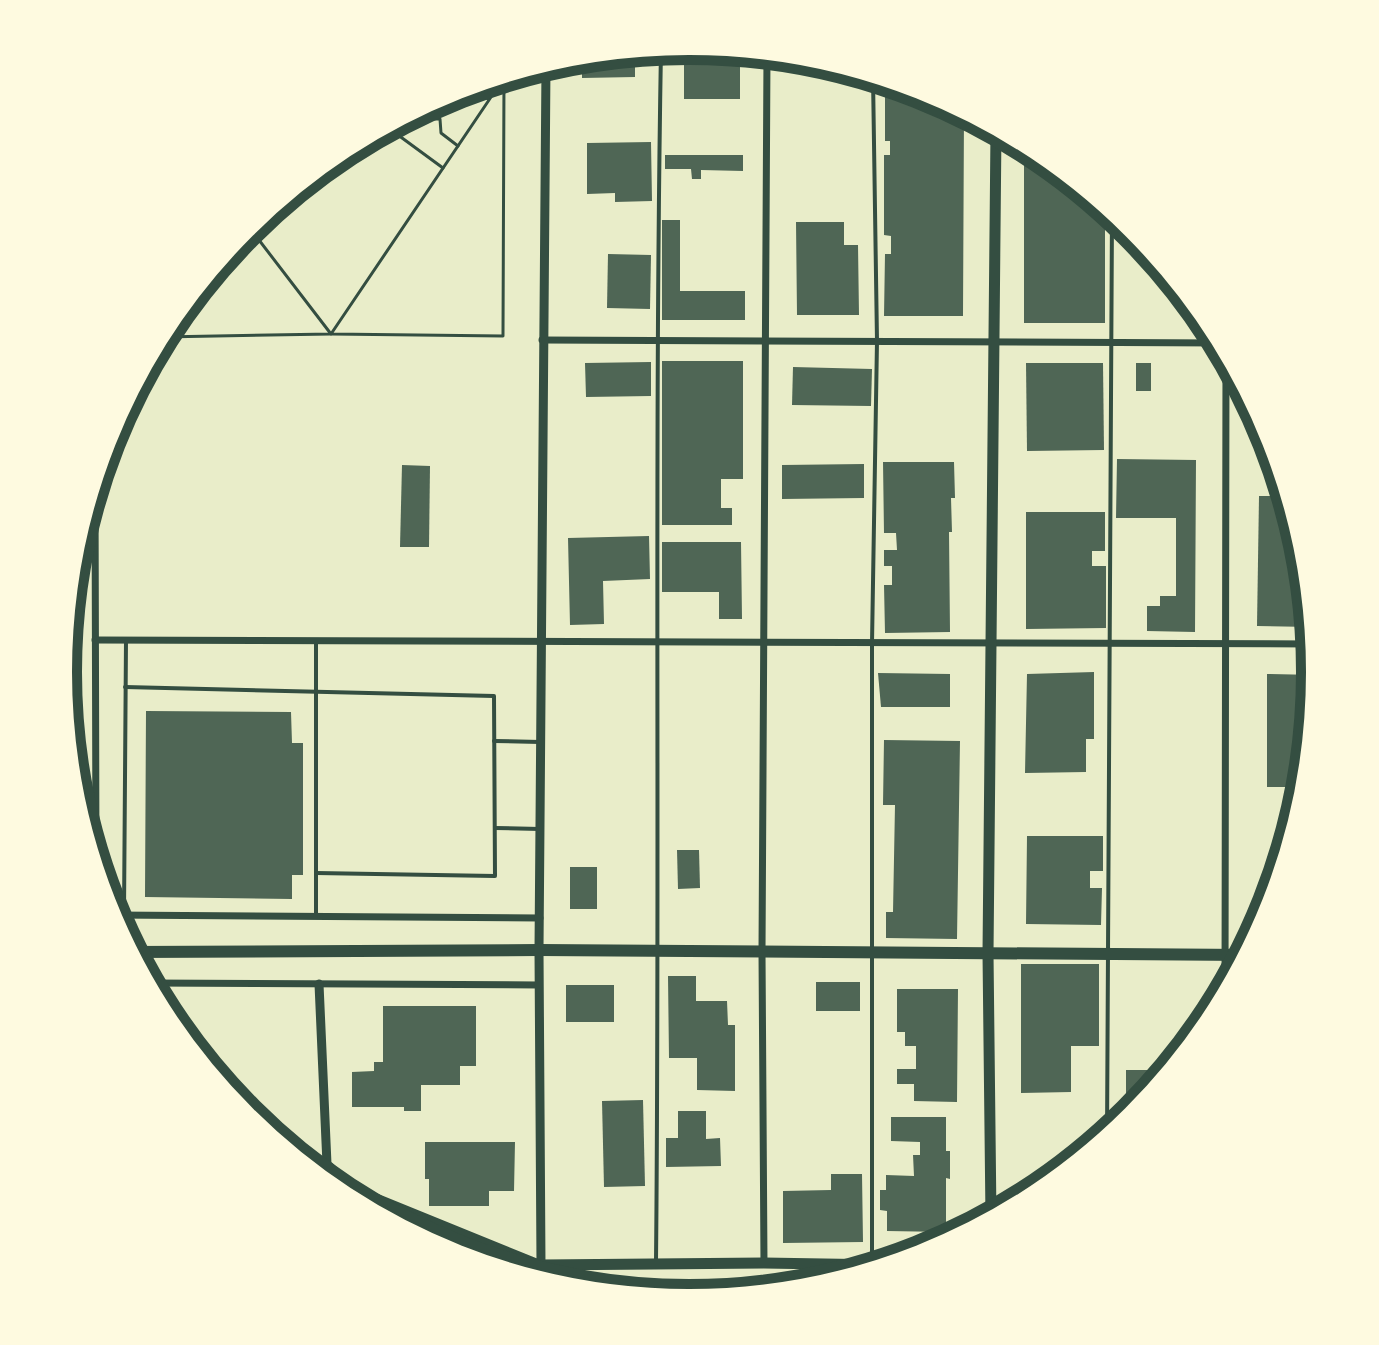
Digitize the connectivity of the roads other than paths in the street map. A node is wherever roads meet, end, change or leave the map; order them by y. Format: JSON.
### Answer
{"nodes":[{"id":1,"x":661,"y":61,"type":"edge"},
{"id":2,"x":767,"y":65,"type":"edge"},
{"id":3,"x":546,"y":78,"type":"edge"},
{"id":4,"x":873,"y":89,"type":"edge"},
{"id":5,"x":996,"y":142,"type":"edge"},
{"id":6,"x":1112,"y":229,"type":"edge"},
{"id":7,"x":542,"y":340,"type":"junction"},
{"id":8,"x":656,"y":340,"type":"junction"},
{"id":9,"x":765,"y":340,"type":"junction"},
{"id":10,"x":877,"y":341,"type":"junction"},
{"id":11,"x":993,"y":342,"type":"junction"},
{"id":12,"x":1111,"y":343,"type":"junction"},
{"id":13,"x":1206,"y":343,"type":"edge"},
{"id":14,"x":1226,"y":377,"type":"edge"},
{"id":15,"x":95,"y":527,"type":"edge"},
{"id":16,"x":95,"y":640,"type":"junction"},
{"id":17,"x":126,"y":640,"type":"junction"},
{"id":18,"x":542,"y":641,"type":"junction"},
{"id":19,"x":316,"y":642,"type":"junction"},
{"id":20,"x":658,"y":642,"type":"junction"},
{"id":21,"x":992,"y":642,"type":"junction"},
{"id":22,"x":765,"y":643,"type":"junction"},
{"id":23,"x":872,"y":643,"type":"junction"},
{"id":24,"x":1109,"y":643,"type":"junction"},
{"id":25,"x":1226,"y":643,"type":"junction"},
{"id":26,"x":1301,"y":644,"type":"edge"},
{"id":27,"x":125,"y":687,"type":"junction"},
{"id":28,"x":316,"y":694,"type":"junction"},
{"id":29,"x":494,"y":741,"type":"junction"},
{"id":30,"x":541,"y":742,"type":"junction"},
{"id":31,"x":96,"y":822,"type":"edge"},
{"id":32,"x":495,"y":828,"type":"junction"},
{"id":33,"x":541,"y":829,"type":"junction"},
{"id":34,"x":316,"y":873,"type":"junction"},
{"id":35,"x":124,"y":907,"type":"edge"},
{"id":36,"x":128,"y":915,"type":"edge"},
{"id":37,"x":316,"y":917,"type":"junction"},
{"id":38,"x":540,"y":918,"type":"junction"},
{"id":39,"x":539,"y":950,"type":"junction"},
{"id":40,"x":659,"y":951,"type":"junction"},
{"id":41,"x":145,"y":952,"type":"edge"},
{"id":42,"x":762,"y":952,"type":"junction"},
{"id":43,"x":872,"y":952,"type":"junction"},
{"id":44,"x":988,"y":953,"type":"junction"},
{"id":45,"x":1107,"y":954,"type":"junction"},
{"id":46,"x":1225,"y":955,"type":"junction"},
{"id":47,"x":1233,"y":955,"type":"edge"},
{"id":48,"x":1225,"y":970,"type":"edge"},
{"id":49,"x":162,"y":983,"type":"edge"},
{"id":50,"x":319,"y":984,"type":"junction"},
{"id":51,"x":539,"y":985,"type":"junction"},
{"id":52,"x":1107,"y":1120,"type":"edge"},
{"id":53,"x":336,"y":1172,"type":"edge"},
{"id":54,"x":373,"y":1197,"type":"edge"},
{"id":55,"x":991,"y":1206,"type":"edge"},
{"id":56,"x":872,"y":1256,"type":"edge"},
{"id":57,"x":764,"y":1263,"type":"junction"},
{"id":58,"x":656,"y":1264,"type":"junction"},
{"id":59,"x":849,"y":1264,"type":"edge"},
{"id":60,"x":541,"y":1265,"type":"junction"}],
"edges":[{"from":1,"to":8,"type":"lane"},
{"from":2,"to":9,"type":"street"},
{"from":3,"to":7,"type":"street"},
{"from":4,"to":10,"type":"lane"},
{"from":5,"to":11,"type":"main road"},
{"from":6,"to":12,"type":"lane"},
{"from":7,"to":8,"type":"street"},
{"from":7,"to":18,"type":"street"},
{"from":8,"to":9,"type":"street"},
{"from":8,"to":20,"type":"lane"},
{"from":9,"to":10,"type":"street"},
{"from":9,"to":22,"type":"street"},
{"from":10,"to":11,"type":"street"},
{"from":10,"to":23,"type":"lane"},
{"from":11,"to":12,"type":"street"},
{"from":11,"to":21,"type":"main road"},
{"from":12,"to":13,"type":"street"},
{"from":12,"to":24,"type":"lane"},
{"from":14,"to":25,"type":"street"},
{"from":15,"to":16,"type":"street"},
{"from":16,"to":17,"type":"street"},
{"from":16,"to":31,"type":"street"},
{"from":17,"to":19,"type":"street"},
{"from":17,"to":27,"type":"lane"},
{"from":18,"to":19,"type":"street"},
{"from":18,"to":20,"type":"street"},
{"from":18,"to":30,"type":"street"},
{"from":19,"to":28,"type":"lane"},
{"from":20,"to":22,"type":"street"},
{"from":20,"to":40,"type":"lane"},
{"from":21,"to":23,"type":"street"},
{"from":21,"to":24,"type":"street"},
{"from":21,"to":44,"type":"main road"},
{"from":22,"to":23,"type":"street"},
{"from":22,"to":42,"type":"street"},
{"from":23,"to":43,"type":"lane"},
{"from":24,"to":25,"type":"street"},
{"from":24,"to":45,"type":"lane"},
{"from":25,"to":26,"type":"street"},
{"from":25,"to":46,"type":"street"},
{"from":27,"to":28,"type":"lane"},
{"from":27,"to":35,"type":"lane"},
{"from":28,"to":29,"type":"lane"},
{"from":28,"to":34,"type":"lane"},
{"from":29,"to":30,"type":"lane"},
{"from":29,"to":32,"type":"lane"},
{"from":30,"to":33,"type":"street"},
{"from":32,"to":33,"type":"lane"},
{"from":32,"to":34,"type":"lane"},
{"from":33,"to":38,"type":"street"},
{"from":34,"to":37,"type":"lane"},
{"from":36,"to":37,"type":"street"},
{"from":37,"to":38,"type":"street"},
{"from":38,"to":39,"type":"street"},
{"from":39,"to":40,"type":"highway"},
{"from":39,"to":41,"type":"highway"},
{"from":39,"to":51,"type":"street"},
{"from":40,"to":42,"type":"highway"},
{"from":40,"to":58,"type":"lane"},
{"from":42,"to":43,"type":"highway"},
{"from":42,"to":57,"type":"street"},
{"from":43,"to":44,"type":"highway"},
{"from":43,"to":56,"type":"lane"},
{"from":44,"to":45,"type":"highway"},
{"from":44,"to":55,"type":"main road"},
{"from":45,"to":46,"type":"highway"},
{"from":45,"to":52,"type":"lane"},
{"from":46,"to":47,"type":"highway"},
{"from":46,"to":48,"type":"street"},
{"from":49,"to":50,"type":"street"},
{"from":50,"to":51,"type":"street"},
{"from":50,"to":53,"type":"street"},
{"from":51,"to":60,"type":"street"},
{"from":54,"to":60,"type":"street"},
{"from":57,"to":58,"type":"main road"},
{"from":57,"to":59,"type":"main road"},
{"from":58,"to":60,"type":"main road"}]}
